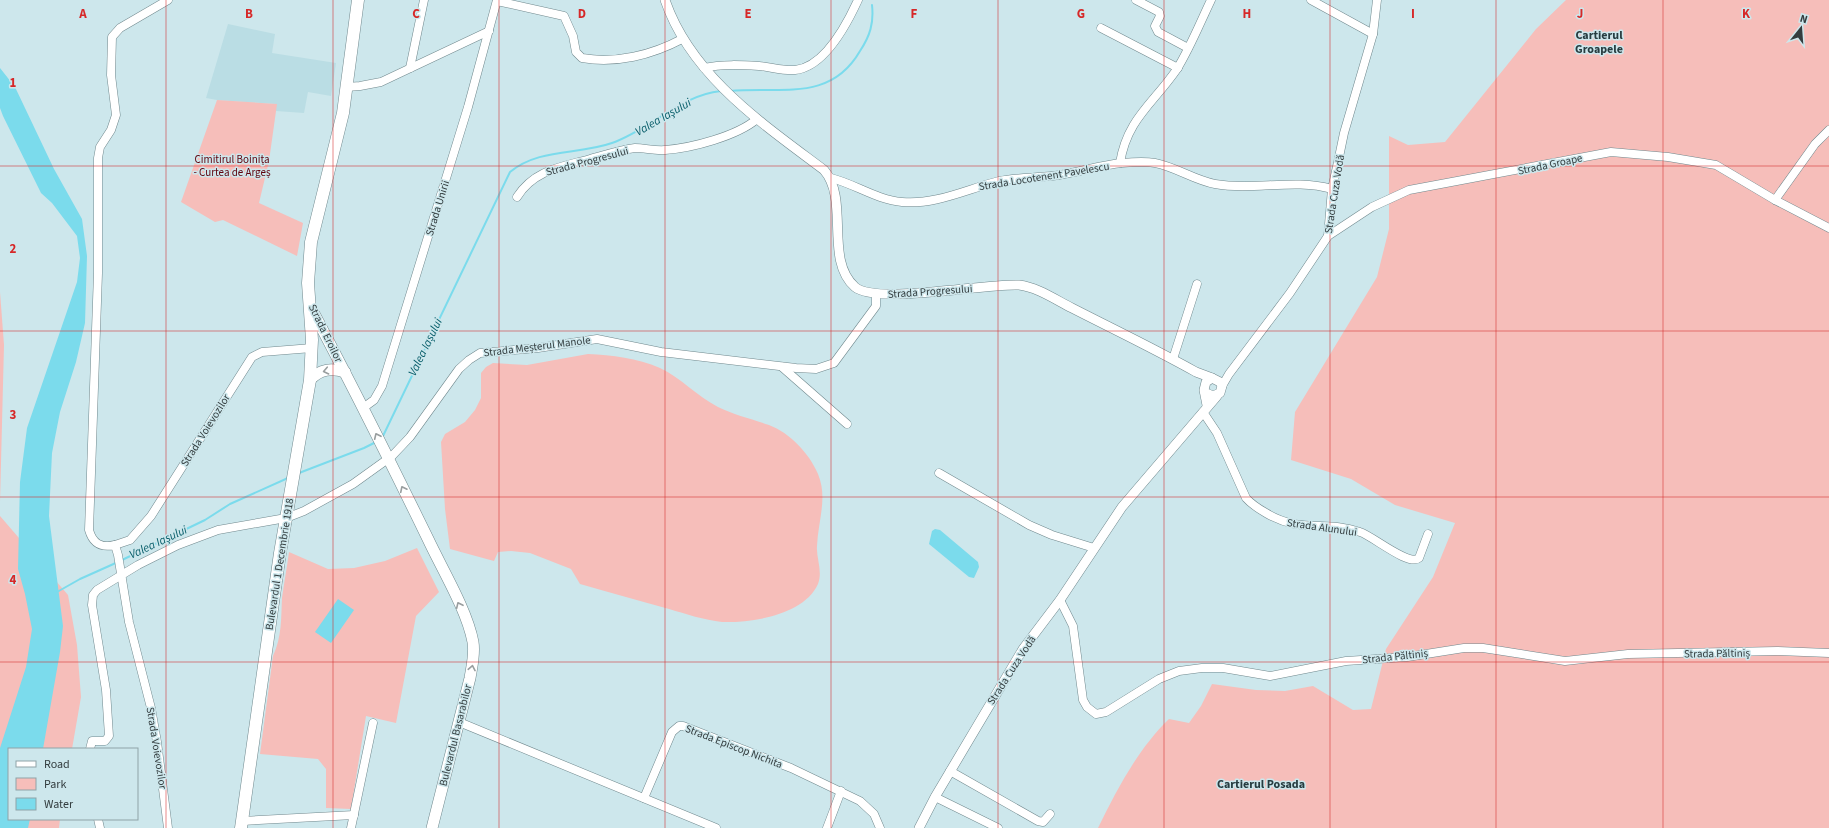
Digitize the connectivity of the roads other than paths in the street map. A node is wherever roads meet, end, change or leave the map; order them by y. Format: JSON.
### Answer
{"nodes":[{"id":1,"x":168,"y":0,"type":"edge"},
{"id":2,"x":358,"y":0,"type":"edge"},
{"id":3,"x":424,"y":0,"type":"edge"},
{"id":4,"x":497,"y":0,"type":"edge"},
{"id":5,"x":664,"y":0,"type":"edge"},
{"id":6,"x":858,"y":0,"type":"edge"},
{"id":7,"x":1136,"y":0,"type":"edge"},
{"id":8,"x":1211,"y":0,"type":"edge"},
{"id":9,"x":1311,"y":0,"type":"edge"},
{"id":10,"x":1377,"y":0,"type":"edge"},
{"id":11,"x":1101,"y":28,"type":"dead end"},
{"id":12,"x":489,"y":31,"type":"junction"},
{"id":13,"x":1373,"y":34,"type":"junction"},
{"id":14,"x":682,"y":39,"type":"junction"},
{"id":15,"x":1188,"y":48,"type":"junction"},
{"id":16,"x":410,"y":68,"type":"junction"},
{"id":17,"x":704,"y":68,"type":"junction"},
{"id":18,"x":1178,"y":68,"type":"junction"},
{"id":19,"x":347,"y":87,"type":"junction"},
{"id":20,"x":757,"y":119,"type":"junction"},
{"id":21,"x":1829,"y":130,"type":"edge"},
{"id":22,"x":1120,"y":163,"type":"junction"},
{"id":23,"x":831,"y":178,"type":"junction"},
{"id":24,"x":1332,"y":188,"type":"junction"},
{"id":25,"x":517,"y":197,"type":"dead end"},
{"id":26,"x":1775,"y":200,"type":"junction"},
{"id":27,"x":1829,"y":228,"type":"edge"},
{"id":28,"x":1328,"y":236,"type":"junction"},
{"id":29,"x":1197,"y":284,"type":"dead end"},
{"id":30,"x":876,"y":294,"type":"junction"},
{"id":31,"x":310,"y":306,"type":"junction"},
{"id":32,"x":312,"y":348,"type":"junction"},
{"id":33,"x":1173,"y":359,"type":"junction"},
{"id":34,"x":782,"y":367,"type":"junction"},
{"id":35,"x":345,"y":372,"type":"junction"},
{"id":36,"x":1196,"y":372,"type":"junction"},
{"id":37,"x":310,"y":380,"type":"junction"},
{"id":38,"x":1217,"y":381,"type":"junction"},
{"id":39,"x":1205,"y":390,"type":"junction"},
{"id":40,"x":1217,"y":396,"type":"junction"},
{"id":41,"x":363,"y":408,"type":"junction"},
{"id":42,"x":1205,"y":409,"type":"junction"},
{"id":43,"x":848,"y":424,"type":"dead end"},
{"id":44,"x":386,"y":456,"type":"junction"},
{"id":45,"x":939,"y":473,"type":"dead end"},
{"id":46,"x":286,"y":518,"type":"junction"},
{"id":47,"x":1428,"y":534,"type":"dead end"},
{"id":48,"x":115,"y":545,"type":"junction"},
{"id":49,"x":1094,"y":548,"type":"junction"},
{"id":50,"x":120,"y":571,"type":"junction"},
{"id":51,"x":1060,"y":600,"type":"junction"},
{"id":52,"x":473,"y":642,"type":"joint"},
{"id":53,"x":1829,"y":654,"type":"edge"},
{"id":54,"x":460,"y":722,"type":"junction"},
{"id":55,"x":373,"y":723,"type":"dead end"},
{"id":56,"x":90,"y":748,"type":"edge"},
{"id":57,"x":950,"y":771,"type":"junction"},
{"id":58,"x":841,"y":791,"type":"junction"},
{"id":59,"x":935,"y":797,"type":"junction"},
{"id":60,"x":644,"y":798,"type":"junction"},
{"id":61,"x":1050,"y":814,"type":"dead end"},
{"id":62,"x":354,"y":815,"type":"junction"},
{"id":63,"x":242,"y":824,"type":"edge"},
{"id":64,"x":168,"y":828,"type":"edge"},
{"id":65,"x":351,"y":828,"type":"edge"},
{"id":66,"x":432,"y":828,"type":"edge"},
{"id":67,"x":716,"y":828,"type":"edge"},
{"id":68,"x":827,"y":828,"type":"edge"},
{"id":69,"x":880,"y":828,"type":"edge"},
{"id":70,"x":919,"y":828,"type":"edge"},
{"id":71,"x":998,"y":828,"type":"edge"}],
"edges":[{"from":1,"to":48,"type":"street"},
{"from":2,"to":19,"type":"main road","name":"Strada Eroilor"},
{"from":3,"to":16,"type":"street"},
{"from":4,"to":12,"type":"street","name":"Strada Unirii"},
{"from":4,"to":14,"type":"street"},
{"from":5,"to":14,"type":"street"},
{"from":6,"to":17,"type":"street"},
{"from":7,"to":15,"type":"street"},
{"from":8,"to":15,"type":"street","name":"Strada Locotenent Pavelescu"},
{"from":9,"to":13,"type":"street"},
{"from":10,"to":13,"type":"street","name":"Strada Cuza Vodă"},
{"from":11,"to":18,"type":"street"},
{"from":12,"to":16,"type":"street"},
{"from":12,"to":41,"type":"street","name":"Strada Unirii"},
{"from":13,"to":24,"type":"street","name":"Strada Cuza Vodă"},
{"from":14,"to":17,"type":"street"},
{"from":15,"to":18,"type":"street","name":"Strada Locotenent Pavelescu"},
{"from":16,"to":19,"type":"street"},
{"from":17,"to":20,"type":"street"},
{"from":18,"to":22,"type":"street","name":"Strada Locotenent Pavelescu"},
{"from":19,"to":31,"type":"main road","name":"Strada Eroilor"},
{"from":20,"to":23,"type":"street"},
{"from":20,"to":25,"type":"street","name":"Strada Progresului"},
{"from":21,"to":26,"type":"street"},
{"from":22,"to":23,"type":"street","name":"Strada Locotenent Pavelescu"},
{"from":22,"to":24,"type":"street","name":"Strada Locotenent Pavelescu"},
{"from":23,"to":30,"type":"street","name":"Strada Progresului"},
{"from":24,"to":28,"type":"street","name":"Strada Cuza Vodă"},
{"from":26,"to":27,"type":"street","name":"Strada Groape"},
{"from":26,"to":28,"type":"street","name":"Strada Groape"},
{"from":28,"to":38,"type":"street","name":"Strada Cuza Vodă"},
{"from":29,"to":33,"type":"street"},
{"from":30,"to":33,"type":"street","name":"Strada Progresului"},
{"from":30,"to":34,"type":"street","name":"Strada Meșterul Manole"},
{"from":31,"to":32,"type":"main road","name":"Bulevardul 1 Decembrie 1918"},
{"from":31,"to":35,"type":"main road","name":"Strada Eroilor"},
{"from":32,"to":37,"type":"main road","name":"Bulevardul 1 Decembrie 1918"},
{"from":32,"to":48,"type":"street","name":"Strada Voievozilor"},
{"from":33,"to":36,"type":"street","name":"Strada Progresului"},
{"from":34,"to":43,"type":"street"},
{"from":34,"to":44,"type":"street","name":"Strada Meșterul Manole"},
{"from":35,"to":37,"type":"main road","one_way":true},
{"from":35,"to":41,"type":"main road","name":"Strada Eroilor"},
{"from":36,"to":38,"type":"street","name":"Strada Progresului"},
{"from":36,"to":39,"type":"street"},
{"from":37,"to":46,"type":"main road","name":"Bulevardul 1 Decembrie 1918"},
{"from":38,"to":39,"type":"street"},
{"from":38,"to":40,"type":"street"},
{"from":39,"to":40,"type":"street"},
{"from":39,"to":42,"type":"street"},
{"from":40,"to":42,"type":"street","name":"Strada Cuza Vodă"},
{"from":44,"to":41,"type":"main road","name":"Strada Eroilor","one_way":true},
{"from":42,"to":47,"type":"street","name":"Strada Alunului"},
{"from":42,"to":49,"type":"street","name":"Strada Cuza Vodă"},
{"from":44,"to":46,"type":"street","name":"Strada Meșterul Manole"},
{"from":52,"to":44,"type":"main road","name":"Strada Eroilor","one_way":true},
{"from":45,"to":49,"type":"street"},
{"from":46,"to":50,"type":"street"},
{"from":46,"to":63,"type":"main road","name":"Bulevardul 1 Decembrie 1918"},
{"from":48,"to":50,"type":"street","name":"Strada Voievozilor"},
{"from":49,"to":51,"type":"street","name":"Strada Cuza Vodă"},
{"from":50,"to":56,"type":"street"},
{"from":50,"to":64,"type":"street","name":"Strada Voievozilor"},
{"from":51,"to":53,"type":"street","name":"Strada Păltiniș"},
{"from":51,"to":57,"type":"street","name":"Strada Cuza Vodă"},
{"from":54,"to":52,"type":"main road","name":"Bulevardul Basarabilor","one_way":true},
{"from":54,"to":60,"type":"street"},
{"from":54,"to":66,"type":"main road","name":"Bulevardul Basarabilor"},
{"from":55,"to":62,"type":"street"},
{"from":57,"to":59,"type":"street","name":"Strada Cuza Vodă"},
{"from":57,"to":61,"type":"street"},
{"from":58,"to":60,"type":"street","name":"Strada Episcop Nichita"},
{"from":58,"to":68,"type":"street"},
{"from":58,"to":69,"type":"street","name":"Strada Episcop Nichita"},
{"from":59,"to":70,"type":"street","name":"Strada Cuza Vodă"},
{"from":59,"to":71,"type":"street"},
{"from":60,"to":67,"type":"street"},
{"from":62,"to":63,"type":"street","name":"Bulevardul 1 Decembrie 1918"},
{"from":62,"to":65,"type":"street"}]}
